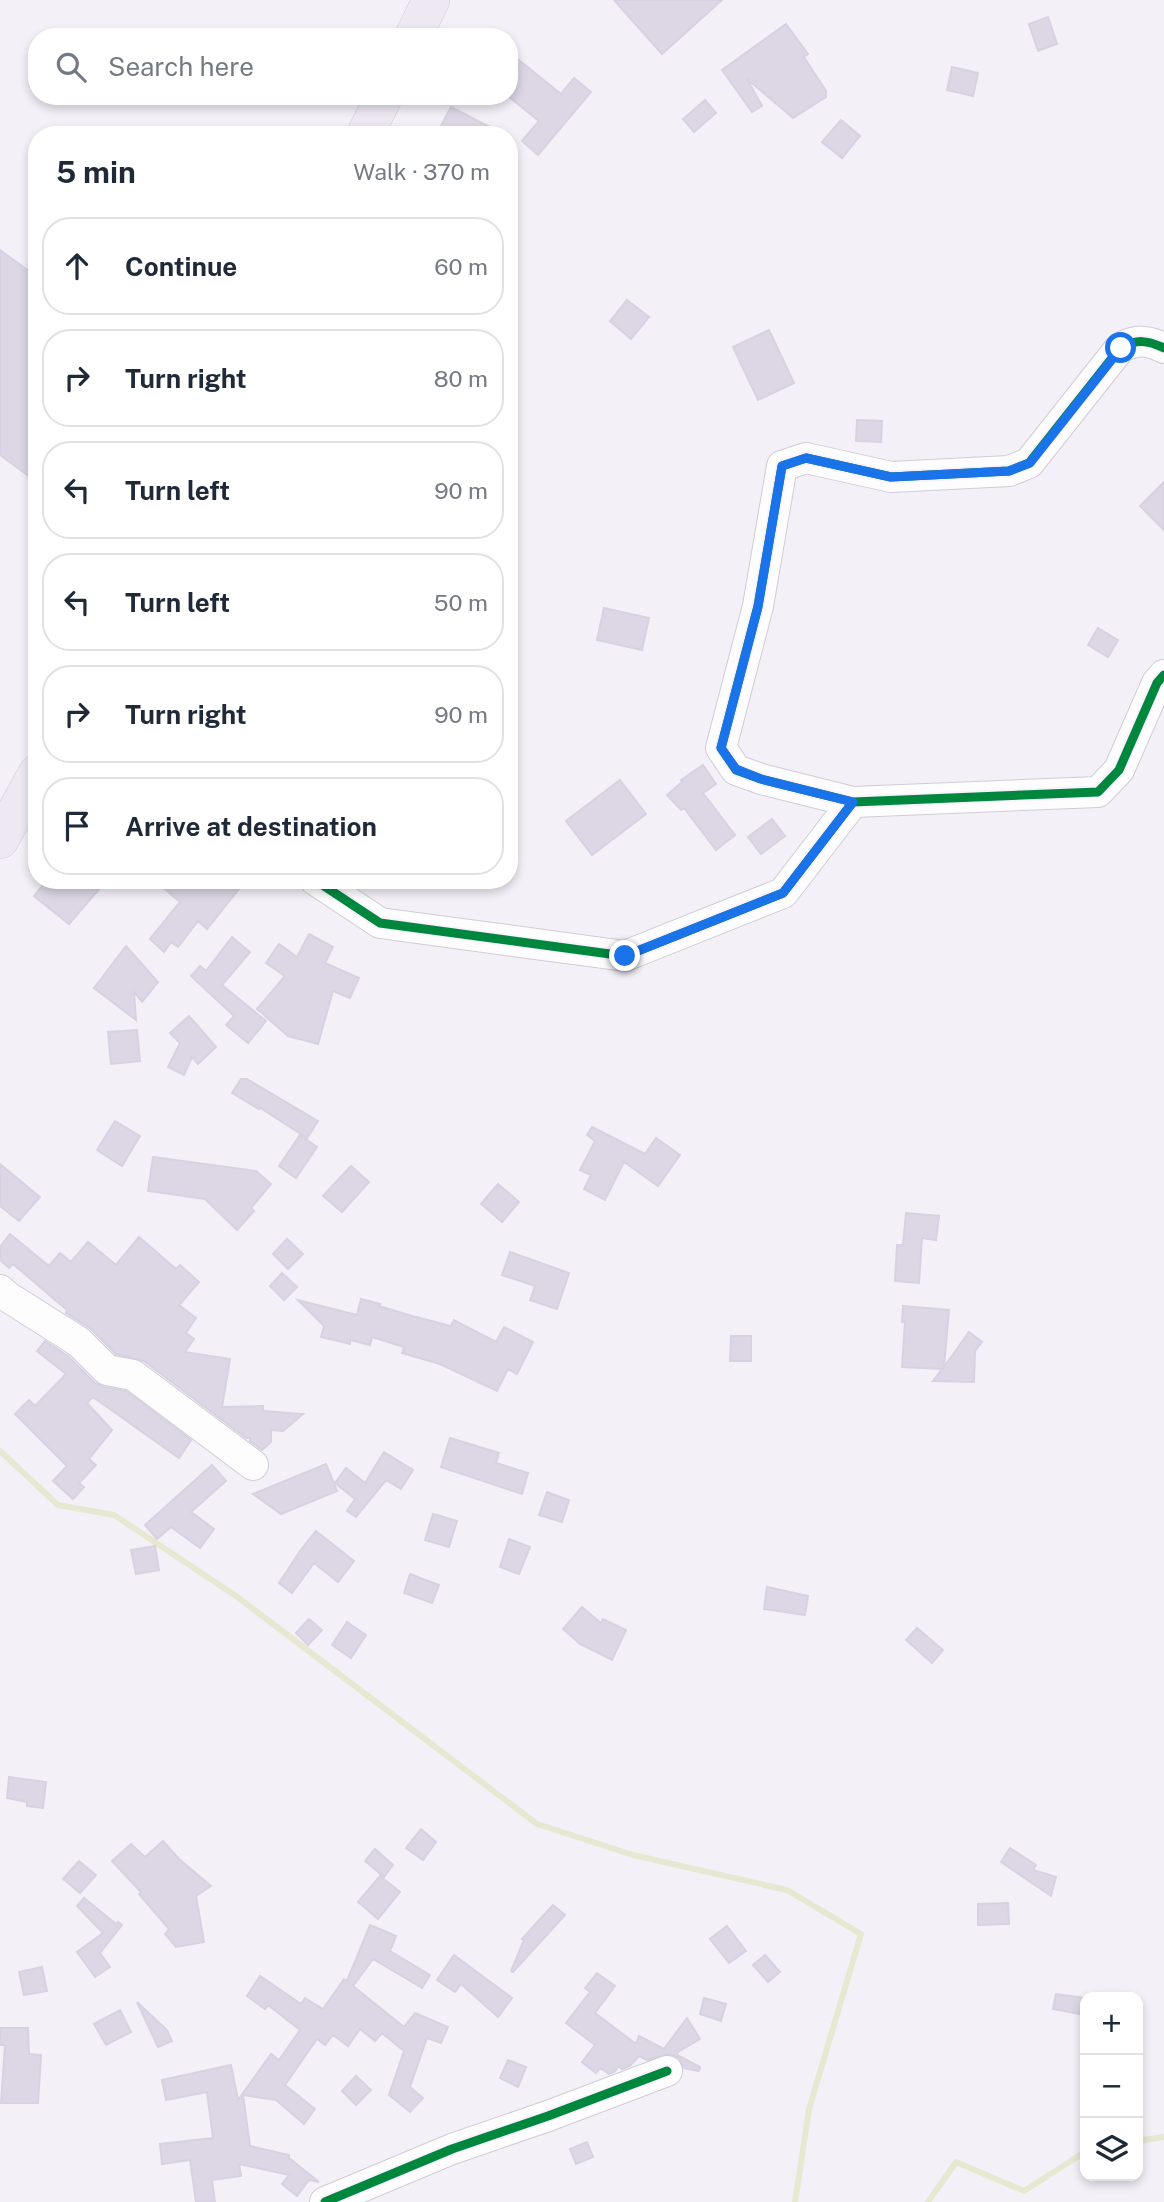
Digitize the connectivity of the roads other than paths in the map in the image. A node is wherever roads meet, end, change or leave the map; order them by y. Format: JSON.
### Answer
{"nodes":[{"id":1,"x":432,"y":0,"type":"edge"},
{"id":2,"x":418,"y":28,"type":"edge"},
{"id":3,"x":380,"y":105,"type":"edge"},
{"id":4,"x":369,"y":126,"type":"edge"},
{"id":5,"x":1164,"y":348,"type":"edge"},
{"id":6,"x":1164,"y":675,"type":"edge"},
{"id":7,"x":28,"y":789,"type":"edge"},
{"id":8,"x":853,"y":802,"type":"junction"},
{"id":9,"x":0,"y":840,"type":"edge"},
{"id":10,"x":329,"y":889,"type":"edge"},
{"id":11,"x":0,"y":1290,"type":"edge"},
{"id":12,"x":253,"y":1465,"type":"dead end"},
{"id":13,"x":667,"y":2071,"type":"dead end"},
{"id":14,"x":325,"y":2202,"type":"edge"}],
"edges":[{"from":1,"to":2,"type":"main road"},
{"from":3,"to":4,"type":"main road"},
{"from":5,"to":8,"type":"street"},
{"from":6,"to":8,"type":"street"},
{"from":7,"to":9,"type":"main road"},
{"from":8,"to":10,"type":"street"},
{"from":11,"to":12,"type":"street"},
{"from":13,"to":14,"type":"street"}]}
